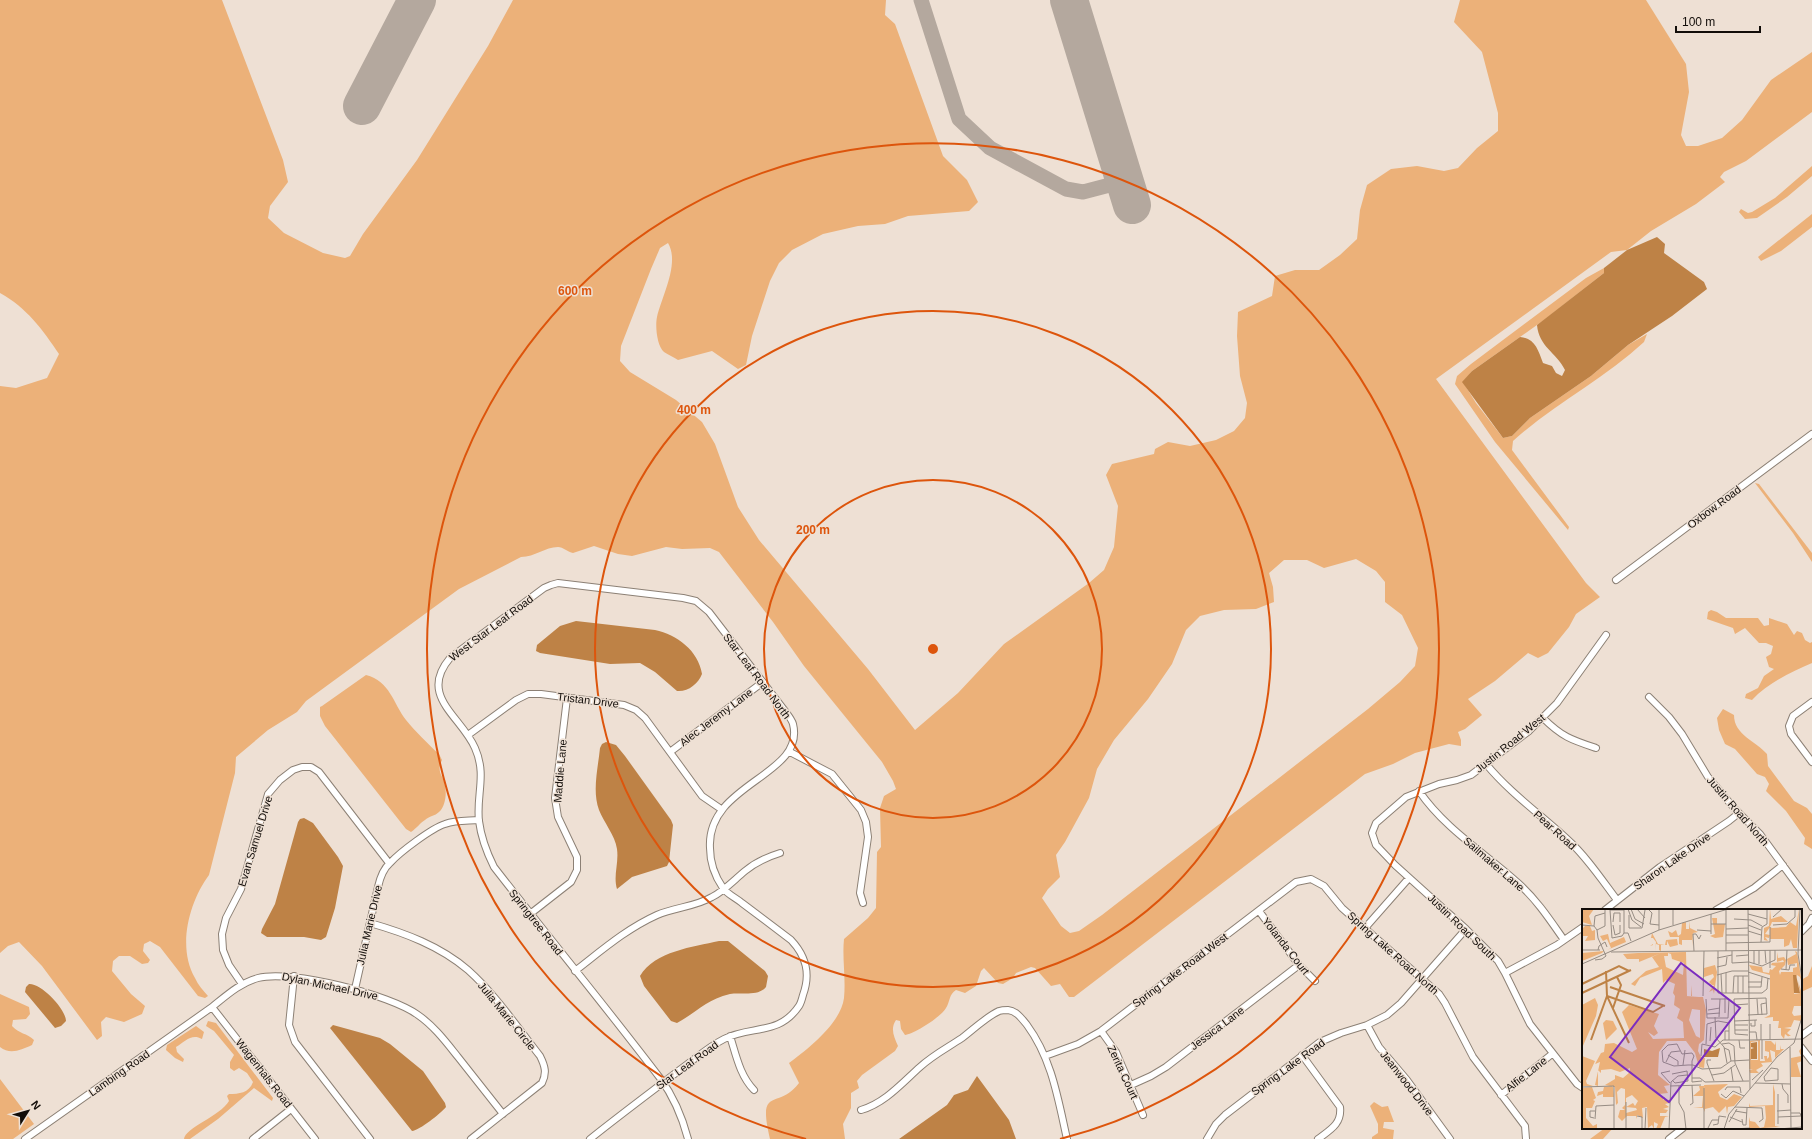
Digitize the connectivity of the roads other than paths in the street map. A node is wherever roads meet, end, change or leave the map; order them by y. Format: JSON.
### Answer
{"nodes":[{"id":1,"x":1812,"y":434,"type":"edge"},
{"id":2,"x":1616,"y":580,"type":"dead end"},
{"id":3,"x":558,"y":583,"type":"joint"},
{"id":4,"x":1606,"y":635,"type":"dead end"},
{"id":5,"x":763,"y":682,"type":"junction"},
{"id":6,"x":438,"y":686,"type":"joint"},
{"id":7,"x":1649,"y":697,"type":"dead end"},
{"id":8,"x":567,"y":698,"type":"junction"},
{"id":9,"x":1812,"y":702,"type":"edge"},
{"id":10,"x":1543,"y":718,"type":"junction"},
{"id":11,"x":468,"y":735,"type":"junction"},
{"id":12,"x":1596,"y":748,"type":"dead end"},
{"id":13,"x":670,"y":752,"type":"junction"},
{"id":14,"x":790,"y":752,"type":"junction"},
{"id":15,"x":1812,"y":762,"type":"edge"},
{"id":16,"x":1486,"y":764,"type":"junction"},
{"id":17,"x":1419,"y":791,"type":"junction"},
{"id":18,"x":721,"y":809,"type":"junction"},
{"id":19,"x":1739,"y":813,"type":"junction"},
{"id":20,"x":478,"y":820,"type":"junction"},
{"id":21,"x":1372,"y":833,"type":"joint"},
{"id":22,"x":780,"y":853,"type":"dead end"},
{"id":23,"x":389,"y":863,"type":"junction"},
{"id":24,"x":1783,"y":865,"type":"junction"},
{"id":25,"x":1409,"y":878,"type":"junction"},
{"id":26,"x":1311,"y":879,"type":"joint"},
{"id":27,"x":724,"y":889,"type":"junction"},
{"id":28,"x":1617,"y":900,"type":"junction"},
{"id":29,"x":863,"y":903,"type":"dead end"},
{"id":30,"x":1812,"y":907,"type":"edge"},
{"id":31,"x":1606,"y":909,"type":"edge"},
{"id":32,"x":1718,"y":909,"type":"edge"},
{"id":33,"x":1259,"y":911,"type":"junction"},
{"id":34,"x":530,"y":914,"type":"junction"},
{"id":35,"x":1812,"y":918,"type":"edge"},
{"id":36,"x":370,"y":923,"type":"junction"},
{"id":37,"x":1365,"y":928,"type":"junction"},
{"id":38,"x":1582,"y":928,"type":"edge"},
{"id":39,"x":1466,"y":929,"type":"junction"},
{"id":40,"x":1802,"y":931,"type":"edge"},
{"id":41,"x":1564,"y":940,"type":"junction"},
{"id":42,"x":1299,"y":966,"type":"junction"},
{"id":43,"x":574,"y":972,"type":"junction"},
{"id":44,"x":1505,"y":973,"type":"junction"},
{"id":45,"x":294,"y":976,"type":"junction"},
{"id":46,"x":1421,"y":978,"type":"junction"},
{"id":47,"x":1315,"y":981,"type":"dead end"},
{"id":48,"x":242,"y":984,"type":"junction"},
{"id":49,"x":355,"y":989,"type":"junction"},
{"id":50,"x":212,"y":1007,"type":"junction"},
{"id":51,"x":1367,"y":1025,"type":"junction"},
{"id":52,"x":1812,"y":1028,"type":"edge"},
{"id":53,"x":1101,"y":1031,"type":"junction"},
{"id":54,"x":1802,"y":1035,"type":"edge"},
{"id":55,"x":730,"y":1036,"type":"junction"},
{"id":56,"x":1802,"y":1048,"type":"edge"},
{"id":57,"x":1552,"y":1054,"type":"junction"},
{"id":58,"x":1302,"y":1055,"type":"junction"},
{"id":59,"x":1045,"y":1056,"type":"junction"},
{"id":60,"x":1812,"y":1061,"type":"edge"},
{"id":61,"x":663,"y":1083,"type":"junction"},
{"id":62,"x":1131,"y":1085,"type":"junction"},
{"id":63,"x":1582,"y":1087,"type":"edge"},
{"id":64,"x":754,"y":1090,"type":"dead end"},
{"id":65,"x":1500,"y":1094,"type":"junction"},
{"id":66,"x":291,"y":1109,"type":"junction"},
{"id":67,"x":861,"y":1110,"type":"dead end"},
{"id":68,"x":503,"y":1114,"type":"junction"},
{"id":69,"x":1143,"y":1115,"type":"dead end"},
{"id":70,"x":1682,"y":1129,"type":"edge"},
{"id":71,"x":26,"y":1139,"type":"edge"},
{"id":72,"x":253,"y":1139,"type":"edge"},
{"id":73,"x":315,"y":1139,"type":"edge"},
{"id":74,"x":370,"y":1139,"type":"edge"},
{"id":75,"x":471,"y":1139,"type":"edge"},
{"id":76,"x":590,"y":1139,"type":"edge"},
{"id":77,"x":688,"y":1139,"type":"edge"},
{"id":78,"x":1067,"y":1139,"type":"edge"},
{"id":79,"x":1207,"y":1139,"type":"edge"},
{"id":80,"x":1318,"y":1139,"type":"edge"},
{"id":81,"x":1450,"y":1139,"type":"edge"},
{"id":82,"x":1526,"y":1139,"type":"edge"},
{"id":83,"x":1668,"y":1139,"type":"edge"}],
"edges":[{"from":1,"to":2,"type":"street","name":"Oxbow Road"},
{"from":3,"to":5,"type":"street","name":"Star Leaf Road North"},
{"from":3,"to":6,"type":"street","name":"West Star Leaf Road"},
{"from":4,"to":10,"type":"street","name":"Justin Road West"},
{"from":5,"to":13,"type":"street","name":"Alec Jeremy Lane"},
{"from":5,"to":14,"type":"street","name":"Star Leaf Road North"},
{"from":6,"to":11,"type":"street","name":"Springtree Road"},
{"from":7,"to":19,"type":"street","name":"Justin Road North"},
{"from":8,"to":11,"type":"street","name":"Tristan Drive"},
{"from":8,"to":13,"type":"street","name":"Tristan Drive"},
{"from":8,"to":34,"type":"street","name":"Maddie Lane"},
{"from":9,"to":15,"type":"street"},
{"from":10,"to":12,"type":"street"},
{"from":10,"to":16,"type":"street","name":"Justin Road West"},
{"from":11,"to":20,"type":"street","name":"Springtree Road"},
{"from":13,"to":18,"type":"street","name":"Tristan Drive"},
{"from":14,"to":18,"type":"street"},
{"from":14,"to":29,"type":"street"},
{"from":16,"to":17,"type":"street","name":"Justin Road West"},
{"from":16,"to":28,"type":"street","name":"Pear Road"},
{"from":17,"to":21,"type":"street","name":"Justin Road West"},
{"from":17,"to":41,"type":"street","name":"Sailmaker Lane"},
{"from":18,"to":27,"type":"street"},
{"from":19,"to":24,"type":"street","name":"Justin Road North"},
{"from":19,"to":28,"type":"street","name":"Sharon Lake Drive"},
{"from":20,"to":23,"type":"street"},
{"from":20,"to":34,"type":"street","name":"Springtree Road"},
{"from":21,"to":25,"type":"street","name":"Justin Road South"},
{"from":22,"to":27,"type":"street"},
{"from":23,"to":36,"type":"street","name":"Julia Marie Drive"},
{"from":23,"to":48,"type":"street","name":"Evan Samuel Drive"},
{"from":24,"to":30,"type":"street","name":"Justin Road North"},
{"from":24,"to":32,"type":"street"},
{"from":25,"to":37,"type":"street"},
{"from":25,"to":39,"type":"street","name":"Justin Road South"},
{"from":26,"to":33,"type":"street","name":"Spring Lake Road West"},
{"from":26,"to":37,"type":"street","name":"Spring Lake Road North"},
{"from":27,"to":43,"type":"street"},
{"from":27,"to":55,"type":"street","name":"Star Leaf Road"},
{"from":28,"to":31,"type":"street","name":"Sharon Lake Drive"},
{"from":33,"to":42,"type":"street","name":"Yolanda Court"},
{"from":33,"to":53,"type":"street","name":"Spring Lake Road West"},
{"from":34,"to":43,"type":"street","name":"Springtree Road"},
{"from":35,"to":40,"type":"street"},
{"from":36,"to":49,"type":"street","name":"Julia Marie Drive"},
{"from":36,"to":68,"type":"street","name":"Julia Marie Circle"},
{"from":37,"to":46,"type":"street","name":"Spring Lake Road North"},
{"from":38,"to":41,"type":"street"},
{"from":39,"to":44,"type":"street","name":"Justin Road South"},
{"from":39,"to":46,"type":"street","name":"Spring Lake Road"},
{"from":41,"to":44,"type":"street"},
{"from":42,"to":47,"type":"street","name":"Yolanda Court"},
{"from":42,"to":62,"type":"street","name":"Jessica Lane"},
{"from":43,"to":61,"type":"street","name":"Springtree Road"},
{"from":44,"to":57,"type":"street","name":"Justin Road South"},
{"from":45,"to":48,"type":"street","name":"Dylan Michael Drive"},
{"from":45,"to":49,"type":"street","name":"Dylan Michael Drive"},
{"from":45,"to":74,"type":"street"},
{"from":46,"to":51,"type":"street","name":"Spring Lake Road"},
{"from":46,"to":65,"type":"street","name":"Spring Lake Road North"},
{"from":48,"to":50,"type":"street","name":"Dylan Michael Drive"},
{"from":49,"to":68,"type":"street","name":"Dylan Michael Drive"},
{"from":50,"to":66,"type":"street","name":"Wagenhals Road"},
{"from":50,"to":71,"type":"street","name":"Lambing Road"},
{"from":51,"to":58,"type":"street","name":"Spring Lake Road"},
{"from":51,"to":81,"type":"street","name":"Jeanwood Drive"},
{"from":52,"to":54,"type":"street"},
{"from":53,"to":59,"type":"street","name":"Spring Lake Road West"},
{"from":53,"to":62,"type":"street","name":"Zerita Court"},
{"from":55,"to":61,"type":"street","name":"Star Leaf Road"},
{"from":55,"to":64,"type":"street"},
{"from":56,"to":60,"type":"street"},
{"from":57,"to":63,"type":"street","name":"Justin Road South"},
{"from":57,"to":65,"type":"street","name":"Alfie Lane"},
{"from":58,"to":79,"type":"street","name":"Spring Lake Road"},
{"from":58,"to":80,"type":"street"},
{"from":59,"to":67,"type":"street"},
{"from":59,"to":78,"type":"street"},
{"from":61,"to":76,"type":"street","name":"Star Leaf Road"},
{"from":61,"to":77,"type":"street","name":"Springtree Road"},
{"from":62,"to":69,"type":"street","name":"Zerita Court"},
{"from":65,"to":82,"type":"street","name":"Spring Lake Road North"},
{"from":66,"to":72,"type":"street"},
{"from":66,"to":73,"type":"street","name":"Wagenhals Road"},
{"from":68,"to":75,"type":"street","name":"Julia Marie Circle"},
{"from":70,"to":83,"type":"street"}]}
